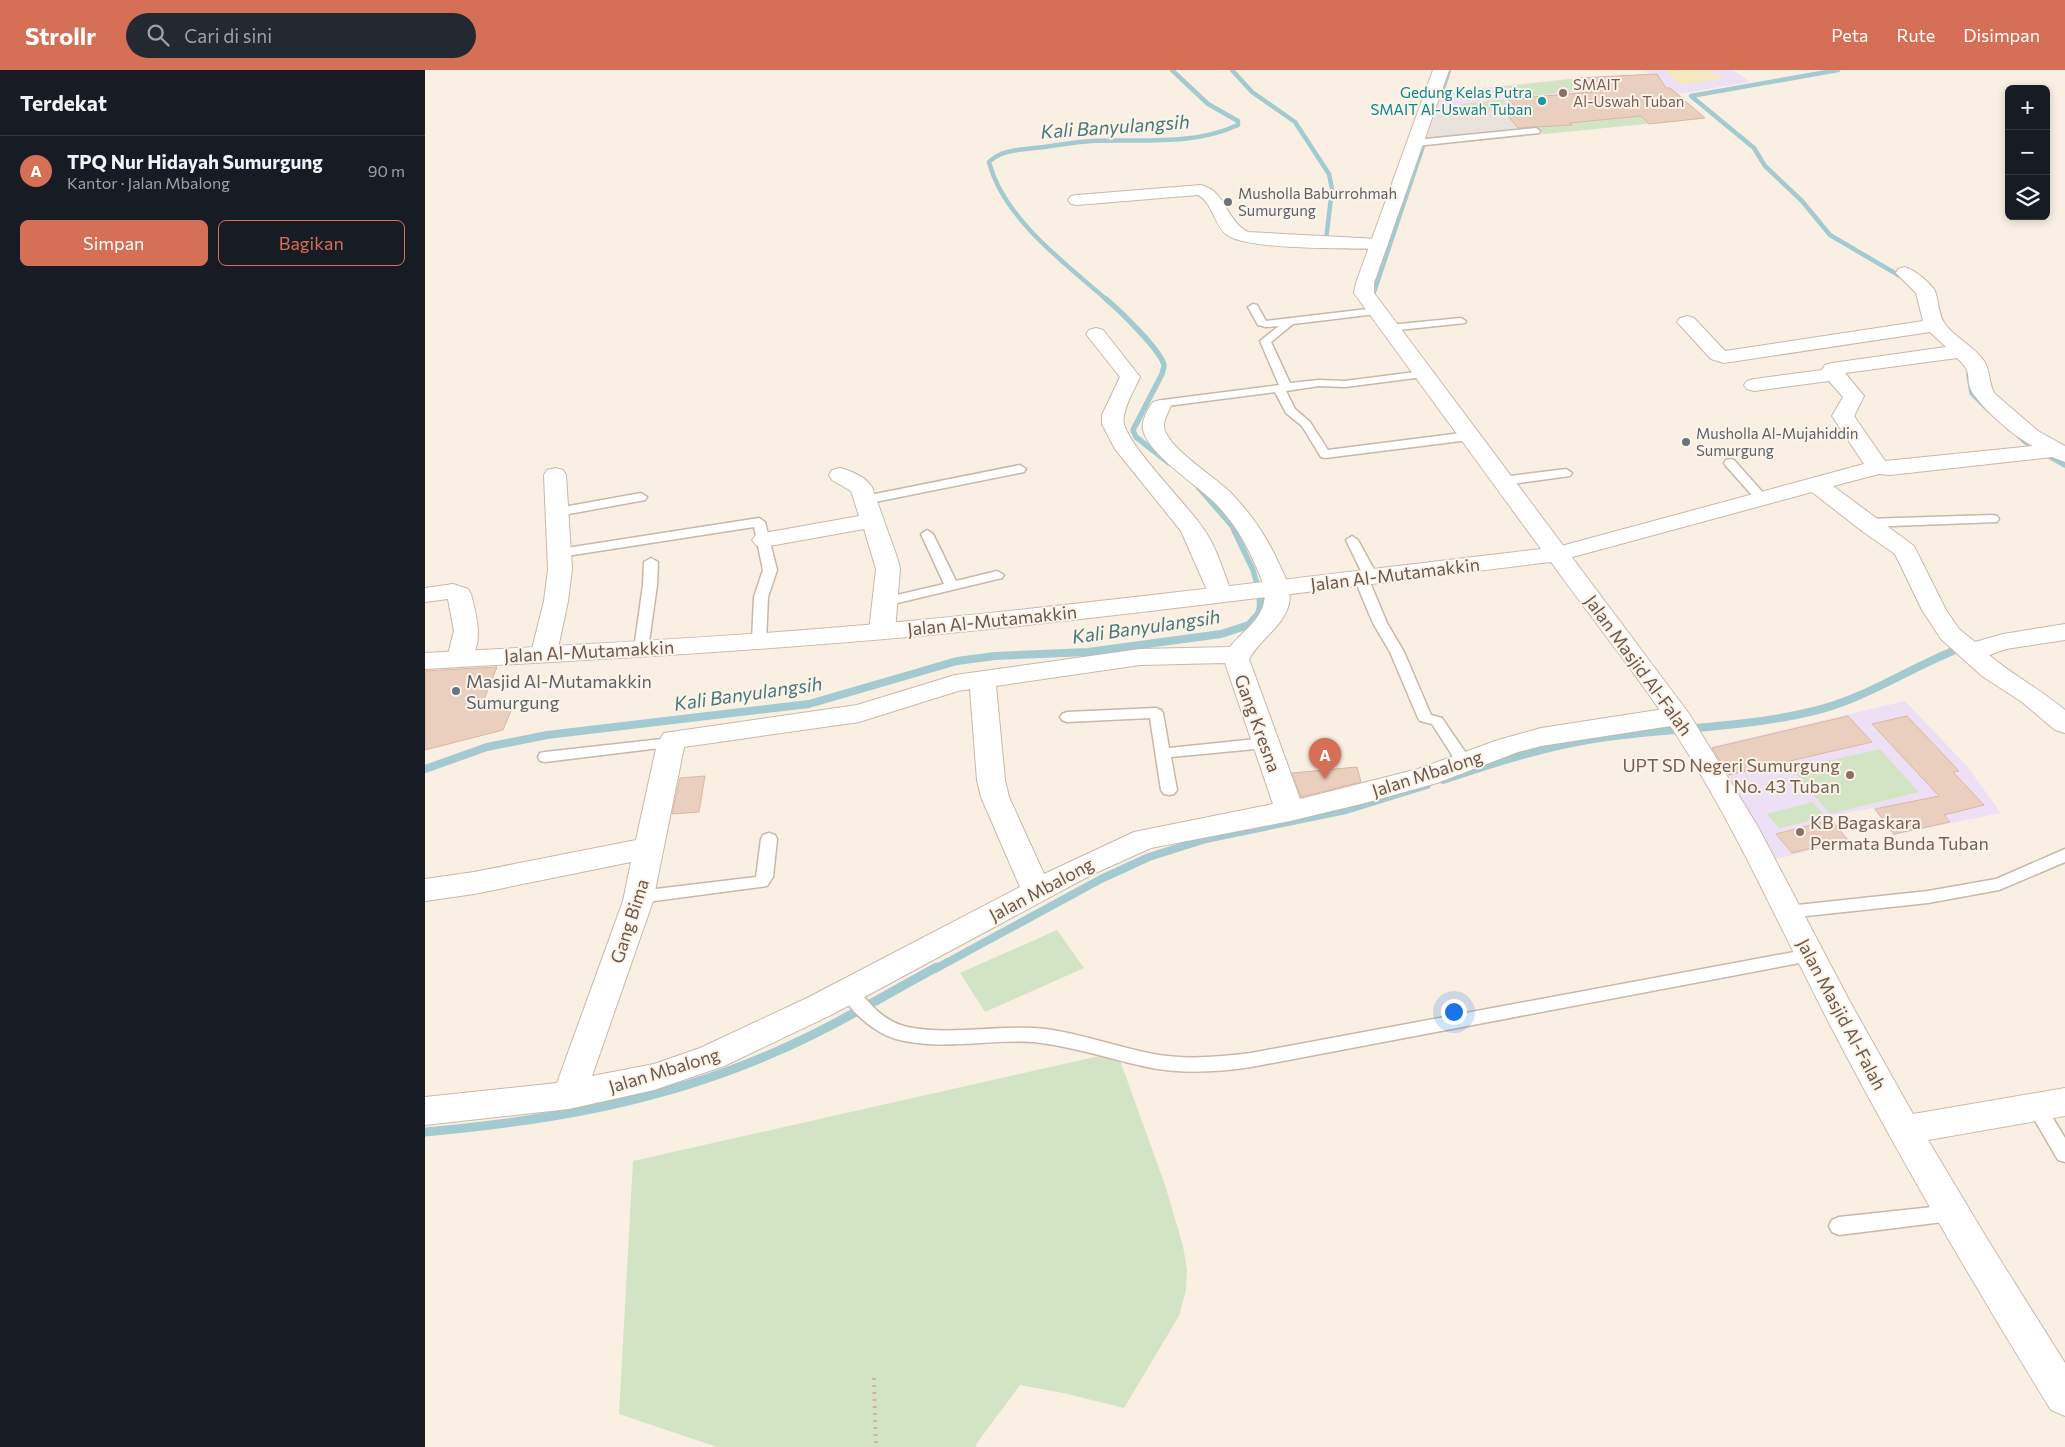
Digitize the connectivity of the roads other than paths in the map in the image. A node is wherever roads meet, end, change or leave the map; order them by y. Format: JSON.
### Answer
{"nodes":[{"id":1,"x":1441,"y":70,"type":"edge"},
{"id":2,"x":1536,"y":131,"type":"dead end"},
{"id":3,"x":1416,"y":143,"type":"junction"},
{"id":4,"x":1077,"y":200,"type":"dead end"},
{"id":5,"x":1379,"y":244,"type":"junction"},
{"id":6,"x":1905,"y":273,"type":"dead end"},
{"id":7,"x":1253,"y":307,"type":"dead end"},
{"id":8,"x":1376,"y":311,"type":"junction"},
{"id":9,"x":1461,"y":321,"type":"dead end"},
{"id":10,"x":1291,"y":322,"type":"junction"},
{"id":11,"x":1687,"y":322,"type":"dead end"},
{"id":12,"x":1930,"y":326,"type":"junction"},
{"id":13,"x":1389,"y":328,"type":"junction"},
{"id":14,"x":1096,"y":334,"type":"dead end"},
{"id":15,"x":1821,"y":342,"type":"junction"},
{"id":16,"x":1956,"y":351,"type":"junction"},
{"id":17,"x":1841,"y":370,"type":"junction"},
{"id":18,"x":1423,"y":374,"type":"junction"},
{"id":19,"x":1755,"y":385,"type":"dead end"},
{"id":20,"x":1282,"y":387,"type":"junction"},
{"id":21,"x":1160,"y":406,"type":"joint"},
{"id":22,"x":1469,"y":436,"type":"junction"},
{"id":23,"x":2051,"y":453,"type":"edge"},
{"id":24,"x":1730,"y":463,"type":"dead end"},
{"id":25,"x":1875,"y":467,"type":"junction"},
{"id":26,"x":1020,"y":470,"type":"dead end"},
{"id":27,"x":1566,"y":473,"type":"dead end"},
{"id":28,"x":555,"y":474,"type":"dead end"},
{"id":29,"x":840,"y":475,"type":"dead end"},
{"id":30,"x":1503,"y":481,"type":"junction"},
{"id":31,"x":1816,"y":484,"type":"junction"},
{"id":32,"x":641,"y":497,"type":"dead end"},
{"id":33,"x":1762,"y":499,"type":"junction"},
{"id":34,"x":869,"y":510,"type":"junction"},
{"id":35,"x":558,"y":512,"type":"junction"},
{"id":36,"x":1993,"y":519,"type":"dead end"},
{"id":37,"x":1866,"y":523,"type":"junction"},
{"id":38,"x":927,"y":534,"type":"dead end"},
{"id":39,"x":764,"y":540,"type":"junction"},
{"id":40,"x":1352,"y":540,"type":"dead end"},
{"id":41,"x":560,"y":553,"type":"junction"},
{"id":42,"x":1557,"y":554,"type":"junction"},
{"id":43,"x":651,"y":562,"type":"dead end"},
{"id":44,"x":997,"y":575,"type":"dead end"},
{"id":45,"x":1366,"y":577,"type":"junction"},
{"id":46,"x":952,"y":586,"type":"junction"},
{"id":47,"x":1275,"y":588,"type":"junction"},
{"id":48,"x":1223,"y":594,"type":"junction"},
{"id":49,"x":425,"y":596,"type":"edge"},
{"id":50,"x":885,"y":602,"type":"junction"},
{"id":51,"x":882,"y":631,"type":"junction"},
{"id":52,"x":2065,"y":632,"type":"edge"},
{"id":53,"x":759,"y":641,"type":"junction"},
{"id":54,"x":1965,"y":648,"type":"junction"},
{"id":55,"x":641,"y":649,"type":"junction"},
{"id":56,"x":544,"y":654,"type":"junction"},
{"id":57,"x":1238,"y":654,"type":"junction"},
{"id":58,"x":460,"y":658,"type":"junction"},
{"id":59,"x":425,"y":661,"type":"edge"},
{"id":60,"x":982,"y":679,"type":"junction"},
{"id":61,"x":1067,"y":717,"type":"dead end"},
{"id":62,"x":2065,"y":724,"type":"edge"},
{"id":63,"x":1684,"y":725,"type":"junction"},
{"id":64,"x":1266,"y":742,"type":"junction"},
{"id":65,"x":671,"y":743,"type":"junction"},
{"id":66,"x":1164,"y":753,"type":"junction"},
{"id":67,"x":545,"y":757,"type":"dead end"},
{"id":68,"x":1464,"y":762,"type":"junction"},
{"id":69,"x":1169,"y":790,"type":"dead end"},
{"id":70,"x":1290,"y":811,"type":"junction"},
{"id":71,"x":769,"y":839,"type":"dead end"},
{"id":72,"x":650,"y":848,"type":"junction"},
{"id":73,"x":2065,"y":855,"type":"edge"},
{"id":74,"x":425,"y":890,"type":"edge"},
{"id":75,"x":1037,"y":891,"type":"junction"},
{"id":76,"x":639,"y":897,"type":"junction"},
{"id":77,"x":1788,"y":912,"type":"junction"},
{"id":78,"x":1810,"y":955,"type":"junction"},
{"id":79,"x":852,"y":995,"type":"junction"},
{"id":80,"x":569,"y":1095,"type":"junction"},
{"id":81,"x":2051,"y":1104,"type":"edge"},
{"id":82,"x":425,"y":1111,"type":"edge"},
{"id":83,"x":1905,"y":1130,"type":"junction"},
{"id":84,"x":2065,"y":1154,"type":"edge"},
{"id":85,"x":1951,"y":1213,"type":"junction"},
{"id":86,"x":1839,"y":1226,"type":"dead end"},
{"id":87,"x":2065,"y":1397,"type":"edge"}],
"edges":[{"from":1,"to":3,"type":"street","name":"Jalan Masjid Al-Falah"},
{"from":2,"to":3,"type":"lane"},
{"from":3,"to":5,"type":"street","name":"Jalan Masjid Al-Falah"},
{"from":4,"to":5,"type":"street"},
{"from":5,"to":8,"type":"street","name":"Jalan Masjid Al-Falah"},
{"from":6,"to":12,"type":"street"},
{"from":7,"to":10,"type":"lane"},
{"from":8,"to":10,"type":"lane"},
{"from":8,"to":13,"type":"street","name":"Jalan Masjid Al-Falah"},
{"from":9,"to":13,"type":"lane"},
{"from":10,"to":20,"type":"lane"},
{"from":11,"to":15,"type":"street"},
{"from":12,"to":15,"type":"street"},
{"from":12,"to":16,"type":"street"},
{"from":13,"to":18,"type":"street","name":"Jalan Masjid Al-Falah"},
{"from":14,"to":48,"type":"street"},
{"from":15,"to":17,"type":"street"},
{"from":16,"to":17,"type":"street"},
{"from":16,"to":23,"type":"street"},
{"from":17,"to":19,"type":"street"},
{"from":17,"to":25,"type":"street"},
{"from":18,"to":20,"type":"lane"},
{"from":18,"to":22,"type":"street","name":"Jalan Masjid Al-Falah"},
{"from":20,"to":21,"type":"lane"},
{"from":20,"to":22,"type":"lane"},
{"from":21,"to":47,"type":"street"},
{"from":22,"to":30,"type":"street","name":"Jalan Masjid Al-Falah"},
{"from":23,"to":25,"type":"street","name":"Jalan Al-Mutamakkin"},
{"from":24,"to":33,"type":"lane"},
{"from":25,"to":31,"type":"street","name":"Jalan Al-Mutamakkin"},
{"from":26,"to":34,"type":"lane"},
{"from":27,"to":30,"type":"lane"},
{"from":28,"to":35,"type":"street"},
{"from":29,"to":34,"type":"street"},
{"from":30,"to":42,"type":"street","name":"Jalan Masjid Al-Falah"},
{"from":31,"to":33,"type":"street","name":"Jalan Al-Mutamakkin"},
{"from":31,"to":37,"type":"street"},
{"from":32,"to":35,"type":"lane"},
{"from":33,"to":42,"type":"street","name":"Jalan Al-Mutamakkin"},
{"from":34,"to":39,"type":"street"},
{"from":34,"to":50,"type":"street"},
{"from":35,"to":41,"type":"street"},
{"from":36,"to":37,"type":"lane"},
{"from":37,"to":54,"type":"street"},
{"from":38,"to":46,"type":"lane"},
{"from":39,"to":41,"type":"lane"},
{"from":39,"to":53,"type":"lane"},
{"from":40,"to":45,"type":"lane"},
{"from":41,"to":56,"type":"street"},
{"from":42,"to":45,"type":"street","name":"Jalan Al-Mutamakkin"},
{"from":42,"to":63,"type":"street","name":"Jalan Masjid Al-Falah"},
{"from":43,"to":55,"type":"lane"},
{"from":44,"to":46,"type":"lane"},
{"from":45,"to":47,"type":"street","name":"Jalan Al-Mutamakkin"},
{"from":45,"to":68,"type":"lane"},
{"from":46,"to":50,"type":"lane"},
{"from":47,"to":48,"type":"street","name":"Jalan Al-Mutamakkin"},
{"from":47,"to":57,"type":"street","name":"Gang Kresna"},
{"from":48,"to":51,"type":"street","name":"Jalan Al-Mutamakkin"},
{"from":49,"to":58,"type":"street"},
{"from":50,"to":51,"type":"street"},
{"from":51,"to":53,"type":"street","name":"Jalan Al-Mutamakkin"},
{"from":52,"to":54,"type":"street"},
{"from":53,"to":55,"type":"street","name":"Jalan Al-Mutamakkin"},
{"from":54,"to":62,"type":"street"},
{"from":55,"to":56,"type":"street","name":"Jalan Al-Mutamakkin"},
{"from":56,"to":58,"type":"street","name":"Jalan Al-Mutamakkin"},
{"from":57,"to":60,"type":"street"},
{"from":57,"to":64,"type":"street","name":"Gang Kresna"},
{"from":58,"to":59,"type":"street","name":"Jalan Al-Mutamakkin"},
{"from":60,"to":65,"type":"street"},
{"from":60,"to":75,"type":"street"},
{"from":61,"to":66,"type":"lane"},
{"from":63,"to":68,"type":"street","name":"Jalan Mbalong"},
{"from":63,"to":77,"type":"street","name":"Jalan Masjid Al-Falah"},
{"from":64,"to":66,"type":"lane"},
{"from":64,"to":70,"type":"street","name":"Gang Kresna"},
{"from":65,"to":67,"type":"lane"},
{"from":65,"to":72,"type":"street","name":"Gang Bima"},
{"from":66,"to":69,"type":"lane"},
{"from":68,"to":70,"type":"street","name":"Jalan Mbalong"},
{"from":70,"to":75,"type":"street","name":"Jalan Mbalong"},
{"from":71,"to":76,"type":"lane"},
{"from":72,"to":74,"type":"street"},
{"from":72,"to":76,"type":"street","name":"Gang Bima"},
{"from":73,"to":77,"type":"lane"},
{"from":75,"to":79,"type":"street","name":"Jalan Mbalong"},
{"from":76,"to":80,"type":"street","name":"Gang Bima"},
{"from":77,"to":78,"type":"street","name":"Jalan Masjid Al-Falah"},
{"from":78,"to":79,"type":"lane"},
{"from":78,"to":83,"type":"street","name":"Jalan Masjid Al-Falah"},
{"from":79,"to":80,"type":"street","name":"Jalan Mbalong"},
{"from":80,"to":82,"type":"street","name":"Jalan Mbalong"},
{"from":81,"to":83,"type":"street"},
{"from":81,"to":84,"type":"lane"},
{"from":83,"to":85,"type":"street","name":"Jalan Masjid Al-Falah"},
{"from":85,"to":86,"type":"lane"},
{"from":85,"to":87,"type":"street","name":"Jalan Masjid Al-Falah"}]}
